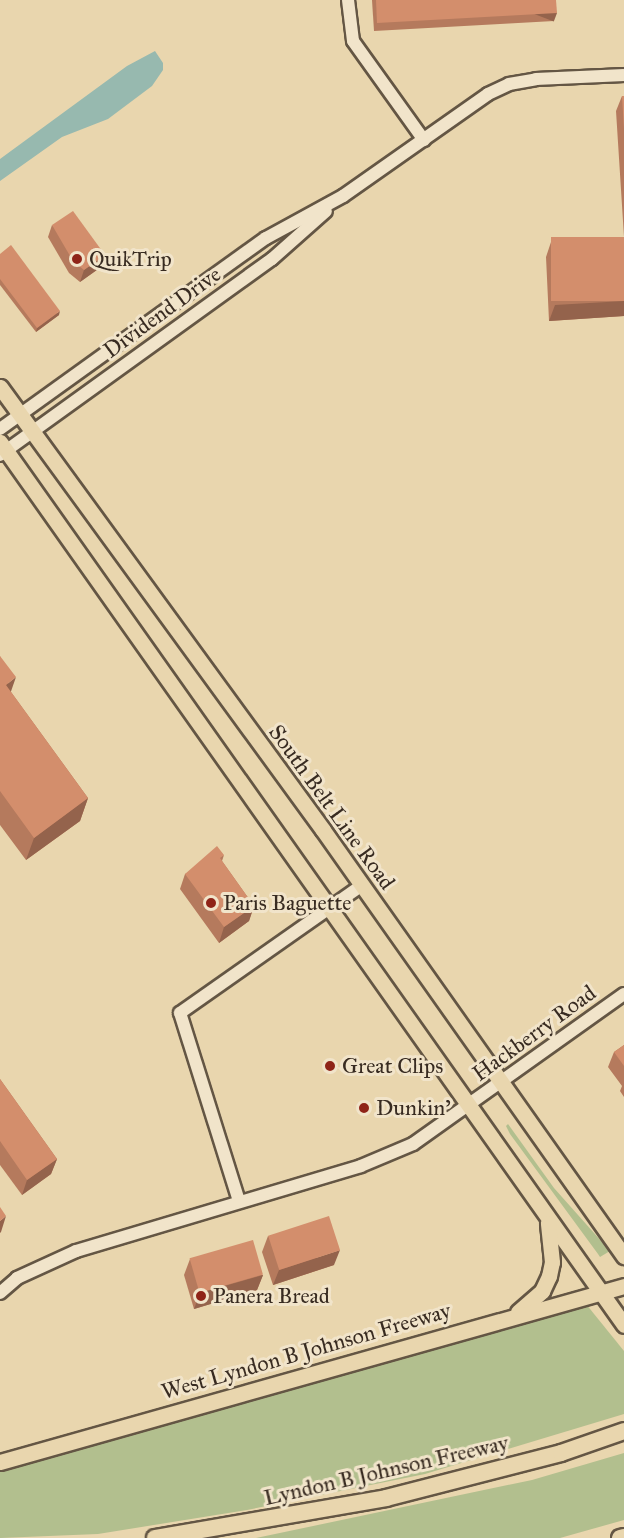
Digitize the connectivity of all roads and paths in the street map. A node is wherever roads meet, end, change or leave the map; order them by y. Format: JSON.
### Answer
{"nodes":[{"id":1,"x":348,"y":0,"type":"edge"},
{"id":2,"x":624,"y":75,"type":"edge"},
{"id":3,"x":424,"y":140,"type":"junction"},
{"id":4,"x":343,"y":196,"type":"junction"},
{"id":5,"x":0,"y":387,"type":"edge"},
{"id":6,"x":20,"y":415,"type":"junction"},
{"id":7,"x":0,"y":429,"type":"edge"},
{"id":8,"x":32,"y":432,"type":"junction"},
{"id":9,"x":2,"y":450,"type":"edge"},
{"id":10,"x":362,"y":885,"type":"junction"},
{"id":11,"x":330,"y":908,"type":"junction"},
{"id":12,"x":624,"y":994,"type":"edge"},
{"id":13,"x":501,"y":1082,"type":"junction"},
{"id":14,"x":469,"y":1106,"type":"junction"},
{"id":15,"x":238,"y":1201,"type":"junction"},
{"id":16,"x":547,"y":1220,"type":"junction"},
{"id":17,"x":621,"y":1249,"type":"edge"},
{"id":18,"x":624,"y":1286,"type":"edge"},
{"id":19,"x":599,"y":1292,"type":"junction"},
{"id":20,"x":0,"y":1293,"type":"edge"},
{"id":21,"x":515,"y":1315,"type":"junction"},
{"id":22,"x":624,"y":1325,"type":"edge"},
{"id":23,"x":624,"y":1431,"type":"edge"},
{"id":24,"x":0,"y":1462,"type":"edge"},
{"id":25,"x":155,"y":1538,"type":"edge"}],
"edges":[{"from":1,"to":3,"type":"street"},
{"from":2,"to":3,"type":"street","name":"Dividend Drive"},
{"from":3,"to":4,"type":"street","name":"Dividend Drive"},
{"from":4,"to":6,"type":"street","name":"Dividend Drive"},
{"from":4,"to":8,"type":"street","name":"Dividend Drive"},
{"from":5,"to":6,"type":"main road","name":"South Belt Line Road"},
{"from":6,"to":7,"type":"street","name":"Dividend Drive"},
{"from":6,"to":8,"type":"main road","name":"South Belt Line Road"},
{"from":8,"to":9,"type":"street","name":"Dividend Drive"},
{"from":8,"to":10,"type":"main road","name":"South Belt Line Road"},
{"from":9,"to":11,"type":"main road"},
{"from":10,"to":11,"type":"street"},
{"from":10,"to":13,"type":"main road","name":"South Belt Line Road"},
{"from":11,"to":14,"type":"main road"},
{"from":11,"to":15,"type":"street"},
{"from":12,"to":13,"type":"street","name":"Hackberry Road"},
{"from":13,"to":14,"type":"street","name":"Hackberry Road"},
{"from":13,"to":17,"type":"main road","name":"South Belt Line Road"},
{"from":14,"to":15,"type":"street","name":"Hackberry Road"},
{"from":14,"to":16,"type":"main road"},
{"from":15,"to":20,"type":"street","name":"Hackberry Road"},
{"from":16,"to":19,"type":"main road"},
{"from":16,"to":21,"type":"main road"},
{"from":18,"to":19,"type":"main road","name":"West Lyndon B Johnson Freeway"},
{"from":19,"to":21,"type":"main road","name":"West Lyndon B Johnson Freeway"},
{"from":19,"to":22,"type":"main road"},
{"from":21,"to":24,"type":"main road","name":"West Lyndon B Johnson Freeway"},
{"from":23,"to":25,"type":"highway","name":"Lyndon B Johnson Freeway"}]}
